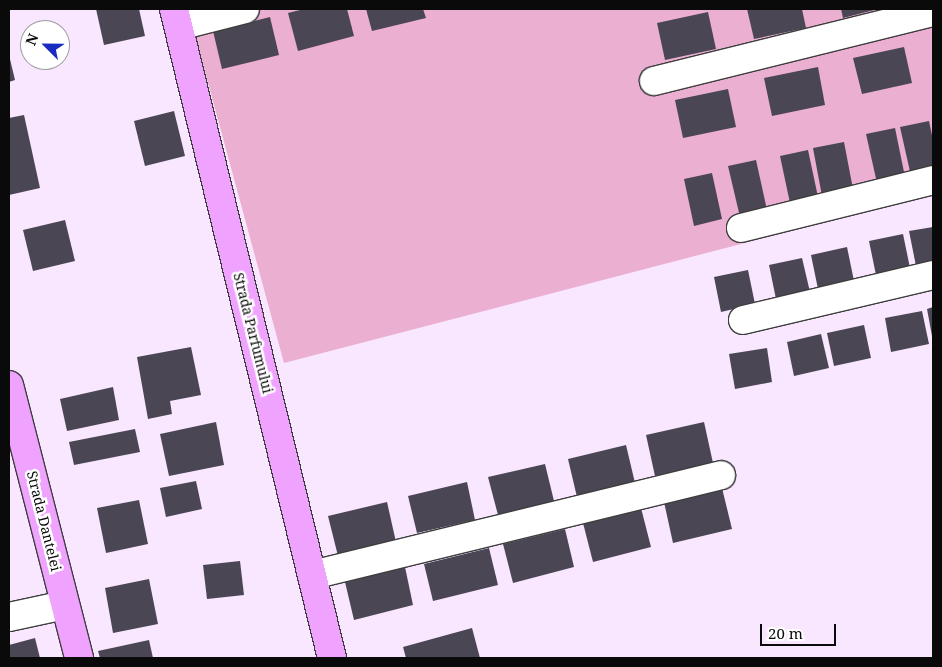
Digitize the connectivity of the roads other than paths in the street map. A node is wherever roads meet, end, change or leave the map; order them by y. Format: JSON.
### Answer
{"nodes":[{"id":1,"x":245,"y":9,"type":"edge"},
{"id":2,"x":933,"y":12,"type":"edge"},
{"id":3,"x":176,"y":17,"type":"edge"},
{"id":4,"x":654,"y":81,"type":"dead end"},
{"id":5,"x":933,"y":180,"type":"edge"},
{"id":6,"x":741,"y":228,"type":"dead end"},
{"id":7,"x":933,"y":276,"type":"edge"},
{"id":8,"x":743,"y":320,"type":"dead end"},
{"id":9,"x":10,"y":397,"type":"edge"},
{"id":10,"x":721,"y":475,"type":"dead end"},
{"id":11,"x":312,"y":576,"type":"junction"},
{"id":12,"x":65,"y":605,"type":"junction"},
{"id":13,"x":9,"y":617,"type":"edge"},
{"id":14,"x":79,"y":658,"type":"edge"},
{"id":15,"x":332,"y":658,"type":"edge"}],
"edges":[{"from":1,"to":3,"type":"street"},
{"from":2,"to":4,"type":"street"},
{"from":3,"to":11,"type":"street","name":"Strada Parfumului"},
{"from":5,"to":6,"type":"street"},
{"from":7,"to":8,"type":"street"},
{"from":9,"to":12,"type":"street","name":"Strada Dantelei"},
{"from":10,"to":11,"type":"street"},
{"from":11,"to":15,"type":"street","name":"Strada Parfumului"},
{"from":12,"to":13,"type":"street"},
{"from":12,"to":14,"type":"street","name":"Strada Dantelei"}]}
